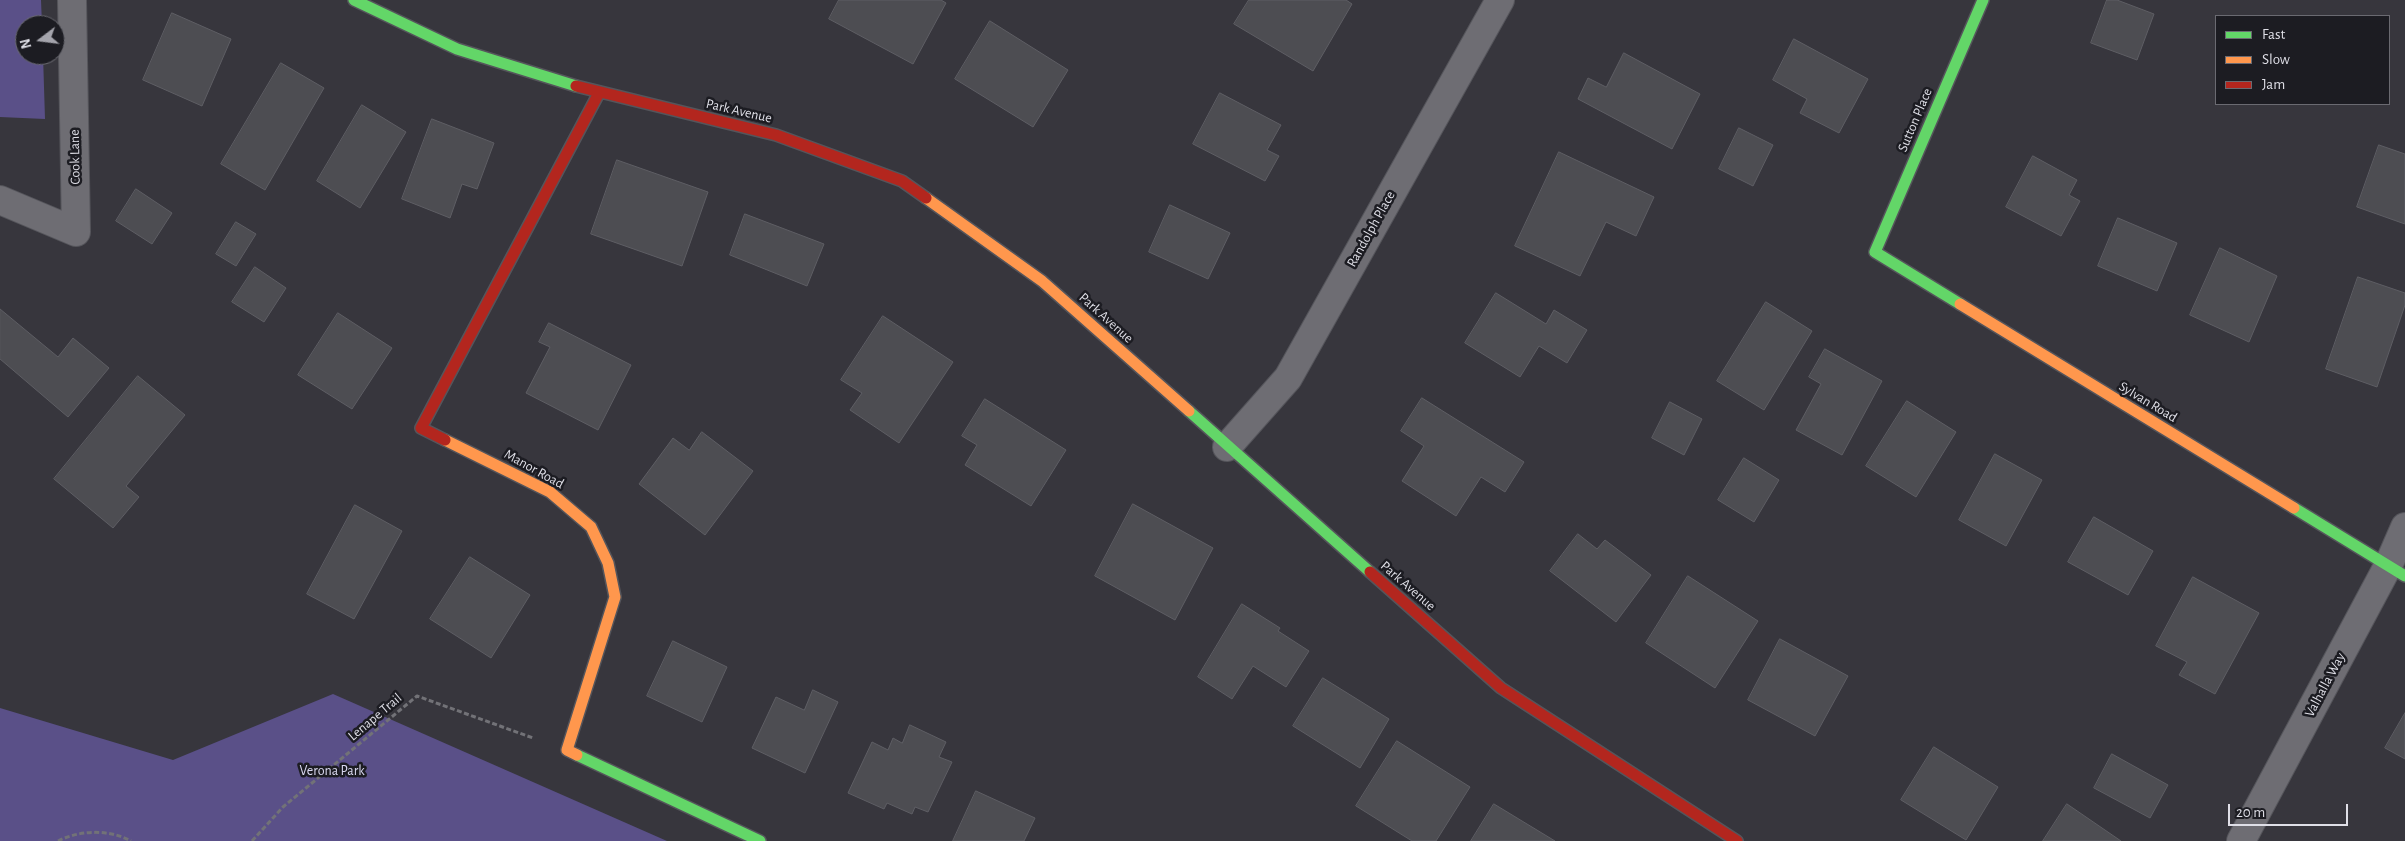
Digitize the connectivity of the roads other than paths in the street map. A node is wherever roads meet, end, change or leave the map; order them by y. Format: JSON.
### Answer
{"nodes":[{"id":1,"x":72,"y":0,"type":"edge"},
{"id":2,"x":354,"y":0,"type":"edge"},
{"id":3,"x":1500,"y":0,"type":"edge"},
{"id":4,"x":1983,"y":0,"type":"edge"},
{"id":5,"x":599,"y":93,"type":"junction"},
{"id":6,"x":0,"y":200,"type":"edge"},
{"id":7,"x":1875,"y":252,"type":"joint"},
{"id":8,"x":1227,"y":447,"type":"junction"},
{"id":9,"x":2405,"y":527,"type":"edge"},
{"id":10,"x":2396,"y":571,"type":"edge"},
{"id":11,"x":760,"y":841,"type":"edge"},
{"id":12,"x":1737,"y":841,"type":"edge"},
{"id":13,"x":2241,"y":841,"type":"edge"}],
"edges":[{"from":1,"to":6,"type":"street","name":"Cook Lane"},
{"from":2,"to":5,"type":"street","name":"Park Avenue"},
{"from":3,"to":8,"type":"street","name":"Randolph Place"},
{"from":4,"to":7,"type":"street","name":"Sutton Place"},
{"from":5,"to":8,"type":"street","name":"Park Avenue"},
{"from":5,"to":11,"type":"street","name":"Manor Road"},
{"from":7,"to":10,"type":"street","name":"Sylvan Road"},
{"from":8,"to":12,"type":"street","name":"Park Avenue"},
{"from":9,"to":10,"type":"street","name":"Valhalla Way"},
{"from":10,"to":13,"type":"street","name":"Valhalla Way"}]}
